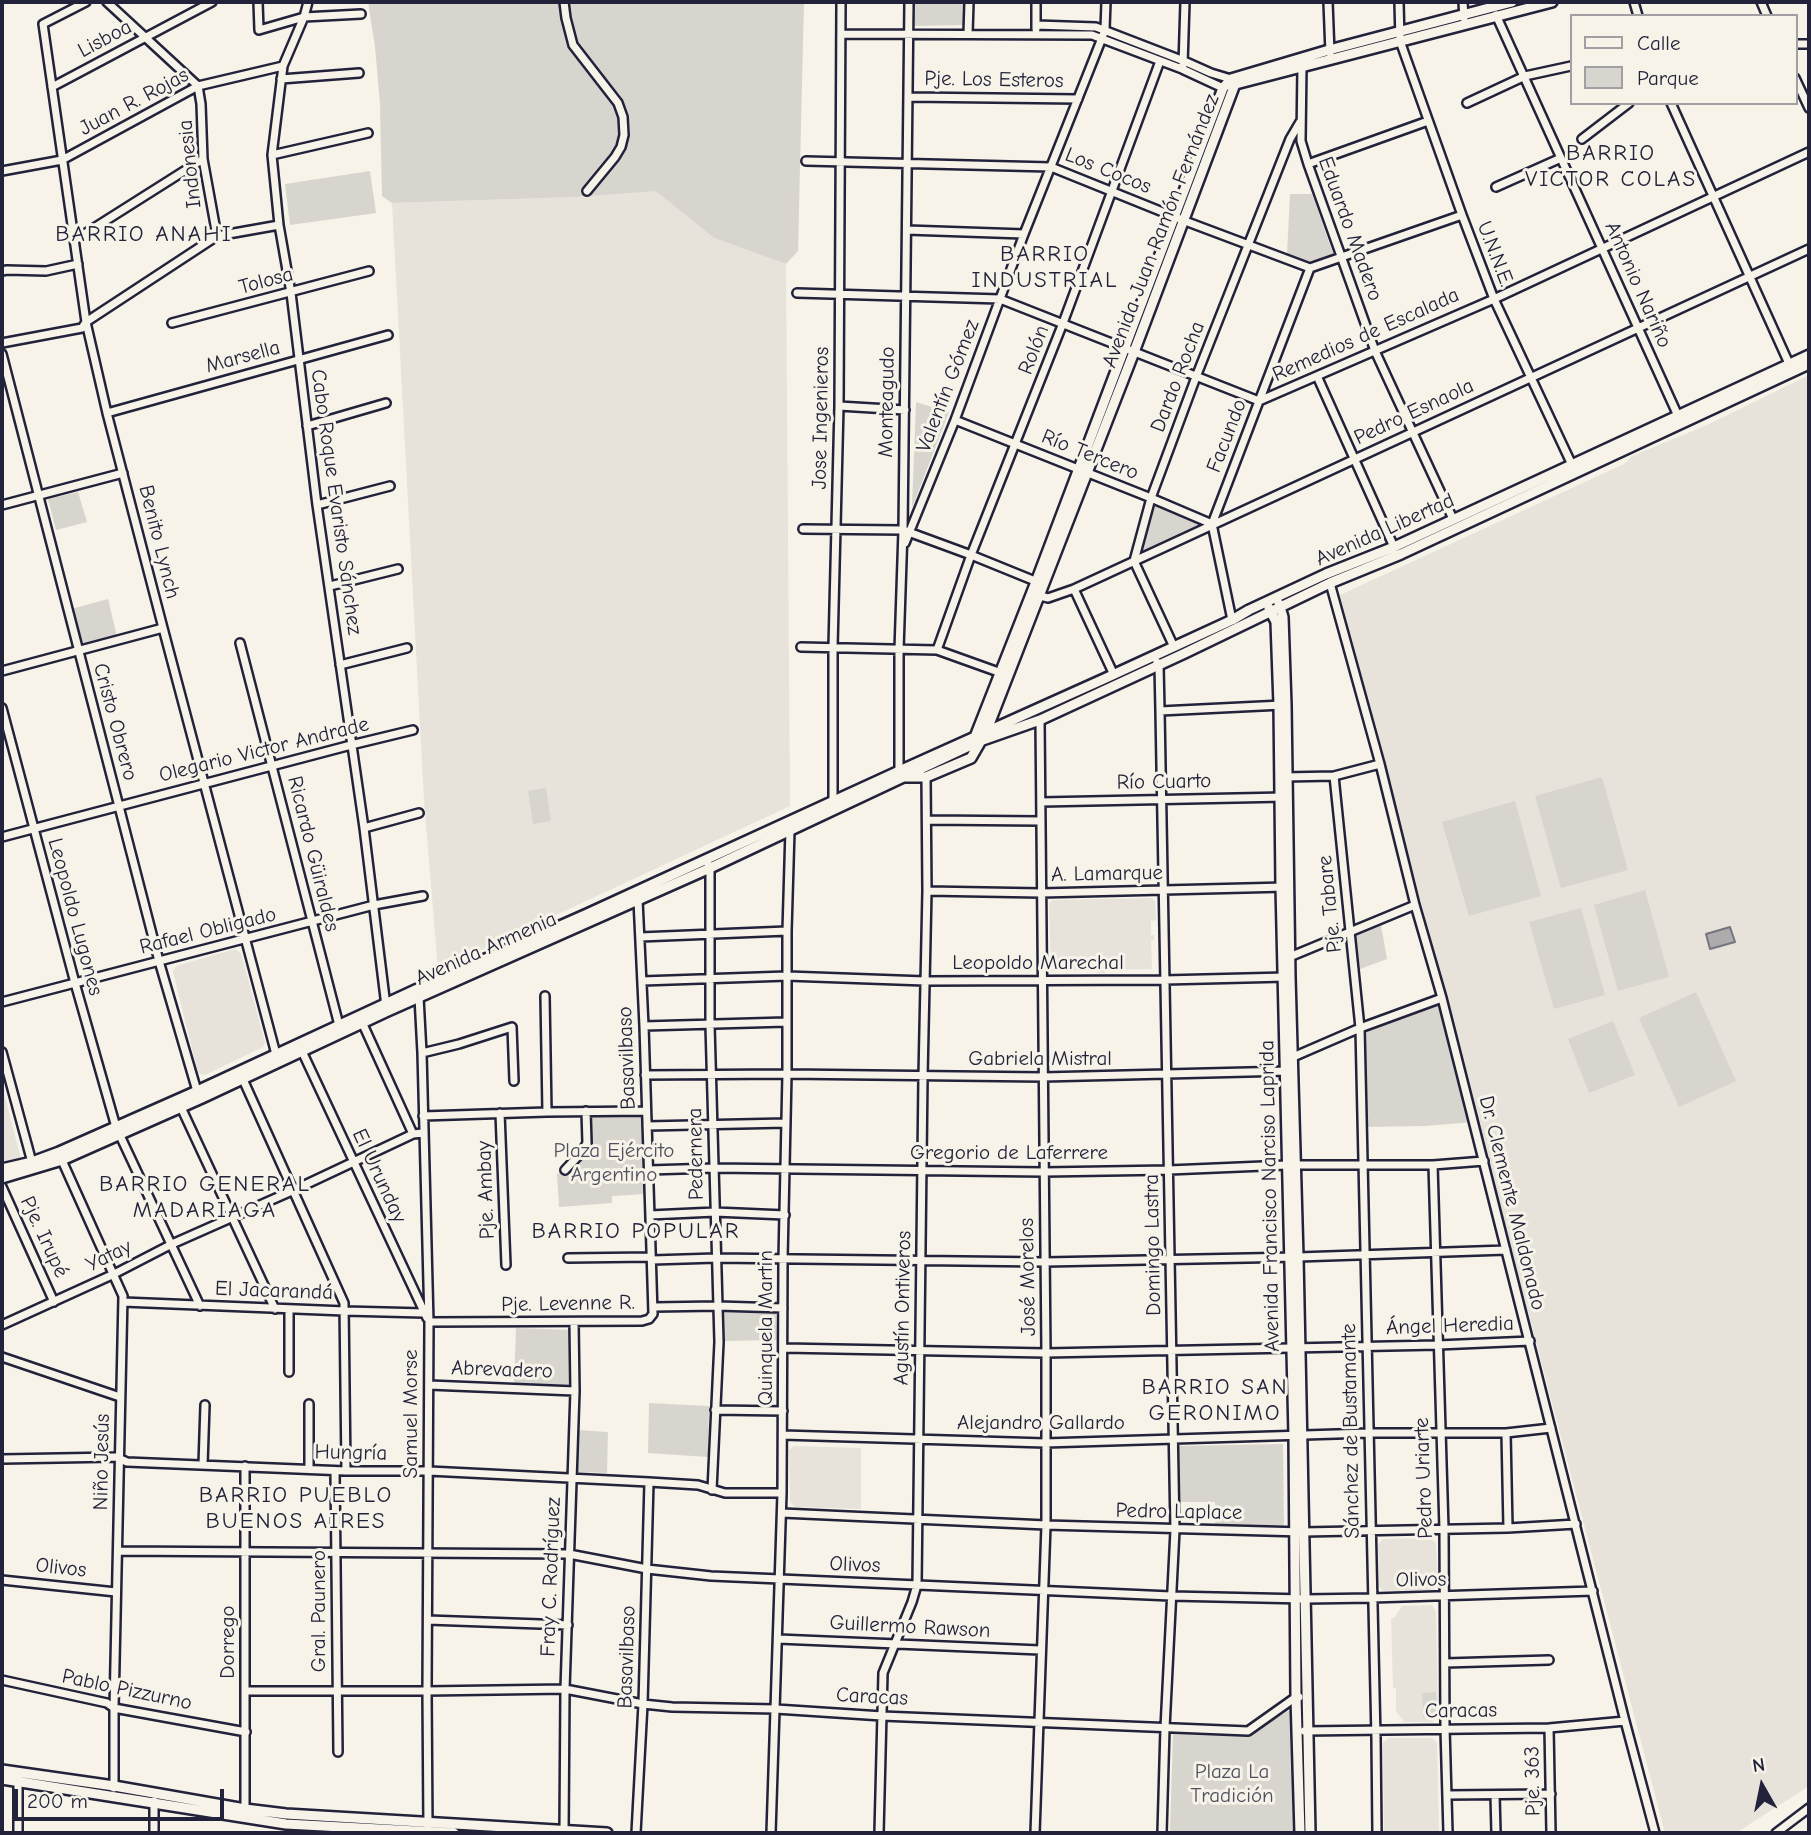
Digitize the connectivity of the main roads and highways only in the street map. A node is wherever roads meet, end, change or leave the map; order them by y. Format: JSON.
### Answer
{"nodes":[{"id":1,"x":1512,"y":2,"type":"edge"},
{"id":2,"x":1552,"y":2,"type":"edge"},
{"id":3,"x":1534,"y":4,"type":"edge"},
{"id":4,"x":1495,"y":12,"type":"junction"},
{"id":5,"x":1233,"y":82,"type":"junction"},
{"id":6,"x":1180,"y":219,"type":"junction"},
{"id":7,"x":1809,"y":355,"type":"edge"},
{"id":8,"x":1809,"y":364,"type":"edge"},
{"id":9,"x":1791,"y":368,"type":"junction"},
{"id":10,"x":1573,"y":469,"type":"junction"},
{"id":11,"x":1279,"y":602,"type":"junction"},
{"id":12,"x":1266,"y":603,"type":"junction"},
{"id":13,"x":1271,"y":612,"type":"junction"},
{"id":14,"x":1156,"y":661,"type":"junction"},
{"id":15,"x":1004,"y":674,"type":"junction"},
{"id":16,"x":1282,"y":705,"type":"junction"},
{"id":17,"x":996,"y":709,"type":"junction"},
{"id":18,"x":1014,"y":720,"type":"junction"},
{"id":19,"x":980,"y":737,"type":"junction"},
{"id":20,"x":900,"y":774,"type":"junction"},
{"id":21,"x":788,"y":827,"type":"junction"},
{"id":22,"x":1287,"y":977,"type":"junction"},
{"id":23,"x":1289,"y":1071,"type":"junction"},
{"id":24,"x":33,"y":1166,"type":"junction"},
{"id":25,"x":2,"y":1170,"type":"edge"},
{"id":26,"x":2,"y":1178,"type":"edge"},
{"id":27,"x":1300,"y":1599,"type":"junction"},
{"id":28,"x":2,"y":1770,"type":"edge"},
{"id":29,"x":18,"y":1777,"type":"junction"},
{"id":30,"x":2,"y":1779,"type":"edge"},
{"id":31,"x":286,"y":1824,"type":"edge"},
{"id":32,"x":428,"y":1827,"type":"edge"},
{"id":33,"x":396,"y":1828,"type":"edge"},
{"id":34,"x":564,"y":1832,"type":"edge"},
{"id":35,"x":454,"y":1833,"type":"edge"},
{"id":36,"x":607,"y":1833,"type":"edge"},
{"id":37,"x":1300,"y":1833,"type":"edge"},
{"id":38,"x":1310,"y":1833,"type":"edge"}],
"edges":[{"from":1,"to":4,"type":"main road"},
{"from":2,"to":3,"type":"main road"},
{"from":3,"to":4,"type":"main road"},
{"from":4,"to":5,"type":"main road"},
{"from":5,"to":6,"type":"main road","name":"Avenida Juan Ramón Fernández"},
{"from":5,"to":6,"type":"main road","name":"Avenida Juan Ramón Fernández"},
{"from":6,"to":15,"type":"main road","name":"Avenida Juan Ramón Fernández"},
{"from":7,"to":9,"type":"main road","name":"Avenida Libertad"},
{"from":8,"to":9,"type":"main road","name":"Avenida Libertad"},
{"from":9,"to":10,"type":"main road","name":"Avenida Libertad"},
{"from":10,"to":11,"type":"main road","name":"Avenida Libertad"},
{"from":10,"to":11,"type":"main road","name":"Avenida Libertad"},
{"from":11,"to":12,"type":"main road","name":"Avenida Libertad"},
{"from":11,"to":13,"type":"main road","name":"Avenida Libertad"},
{"from":11,"to":16,"type":"main road","name":"Avenida Francisco Narciso Laprida"},
{"from":12,"to":13,"type":"main road","name":"Avenida Francisco Narciso Laprida"},
{"from":12,"to":14,"type":"main road","name":"Avenida Libertad"},
{"from":13,"to":14,"type":"main road","name":"Avenida Libertad"},
{"from":13,"to":16,"type":"main road","name":"Avenida Francisco Narciso Laprida"},
{"from":14,"to":18,"type":"main road","name":"Avenida Libertad"},
{"from":14,"to":19,"type":"main road","name":"Avenida Libertad"},
{"from":15,"to":17,"type":"main road","name":"Avenida Juan Ramón Fernández"},
{"from":15,"to":19,"type":"main road","name":"Avenida Juan Ramón Fernández"},
{"from":16,"to":22,"type":"main road","name":"Avenida Francisco Narciso Laprida"},
{"from":17,"to":18,"type":"main road"},
{"from":17,"to":19,"type":"main road","name":"Avenida Juan Ramón Fernández"},
{"from":18,"to":19,"type":"main road","name":"Avenida Libertad"},
{"from":19,"to":20,"type":"main road","name":"Avenida Armenia"},
{"from":19,"to":20,"type":"main road"},
{"from":20,"to":21,"type":"main road","name":"Avenida Armenia"},
{"from":20,"to":21,"type":"main road","name":"Avenida Armenia"},
{"from":21,"to":24,"type":"main road","name":"Avenida Armenia"},
{"from":22,"to":23,"type":"main road","name":"Avenida Francisco Narciso Laprida"},
{"from":22,"to":23,"type":"main road","name":"Avenida Francisco Narciso Laprida"},
{"from":23,"to":27,"type":"main road","name":"Avenida Francisco Narciso Laprida"},
{"from":24,"to":25,"type":"main road","name":"Avenida Armenia"},
{"from":24,"to":26,"type":"main road","name":"Avenida Armenia"},
{"from":27,"to":37,"type":"main road","name":"Avenida Francisco Narciso Laprida"},
{"from":27,"to":38,"type":"main road","name":"Avenida Francisco Narciso Laprida"},
{"from":28,"to":29,"type":"main road"},
{"from":29,"to":30,"type":"main road"},
{"from":29,"to":31,"type":"main road"},
{"from":31,"to":33,"type":"main road"},
{"from":32,"to":33,"type":"main road"},
{"from":32,"to":34,"type":"main road"},
{"from":32,"to":35,"type":"main road"},
{"from":34,"to":36,"type":"main road"}]}
